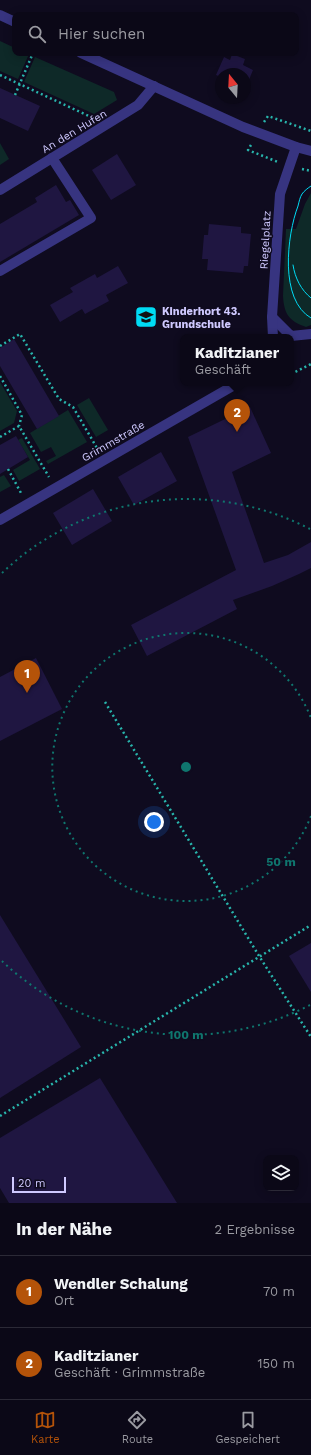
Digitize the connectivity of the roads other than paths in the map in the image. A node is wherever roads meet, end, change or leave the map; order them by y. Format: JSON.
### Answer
{"nodes":[{"id":1,"x":0,"y":16,"type":"edge"},
{"id":2,"x":12,"y":21,"type":"edge"},
{"id":3,"x":88,"y":56,"type":"edge"},
{"id":4,"x":154,"y":86,"type":"junction"},
{"id":5,"x":296,"y":147,"type":"junction"},
{"id":6,"x":311,"y":151,"type":"edge"},
{"id":7,"x":52,"y":158,"type":"junction"},
{"id":8,"x":0,"y":190,"type":"edge"},
{"id":9,"x":0,"y":271,"type":"edge"},
{"id":10,"x":272,"y":318,"type":"junction"},
{"id":11,"x":273,"y":334,"type":"edge"},
{"id":12,"x":289,"y":334,"type":"edge"},
{"id":13,"x":311,"y":334,"type":"edge"},
{"id":14,"x":294,"y":336,"type":"edge"},
{"id":15,"x":233,"y":386,"type":"edge"},
{"id":16,"x":0,"y":520,"type":"edge"}],
"edges":[{"from":1,"to":2,"type":"street"},
{"from":3,"to":4,"type":"street"},
{"from":4,"to":5,"type":"street"},
{"from":4,"to":7,"type":"street","name":"An den Hufen"},
{"from":5,"to":6,"type":"street"},
{"from":5,"to":10,"type":"street","name":"Riegelplatz"},
{"from":7,"to":8,"type":"street","name":"An den Hufen"},
{"from":7,"to":9,"type":"street"},
{"from":10,"to":11,"type":"street","name":"Riegelplatz"},
{"from":10,"to":12,"type":"street"},
{"from":13,"to":14,"type":"street"},
{"from":15,"to":16,"type":"street","name":"Grimmstraße"}]}
